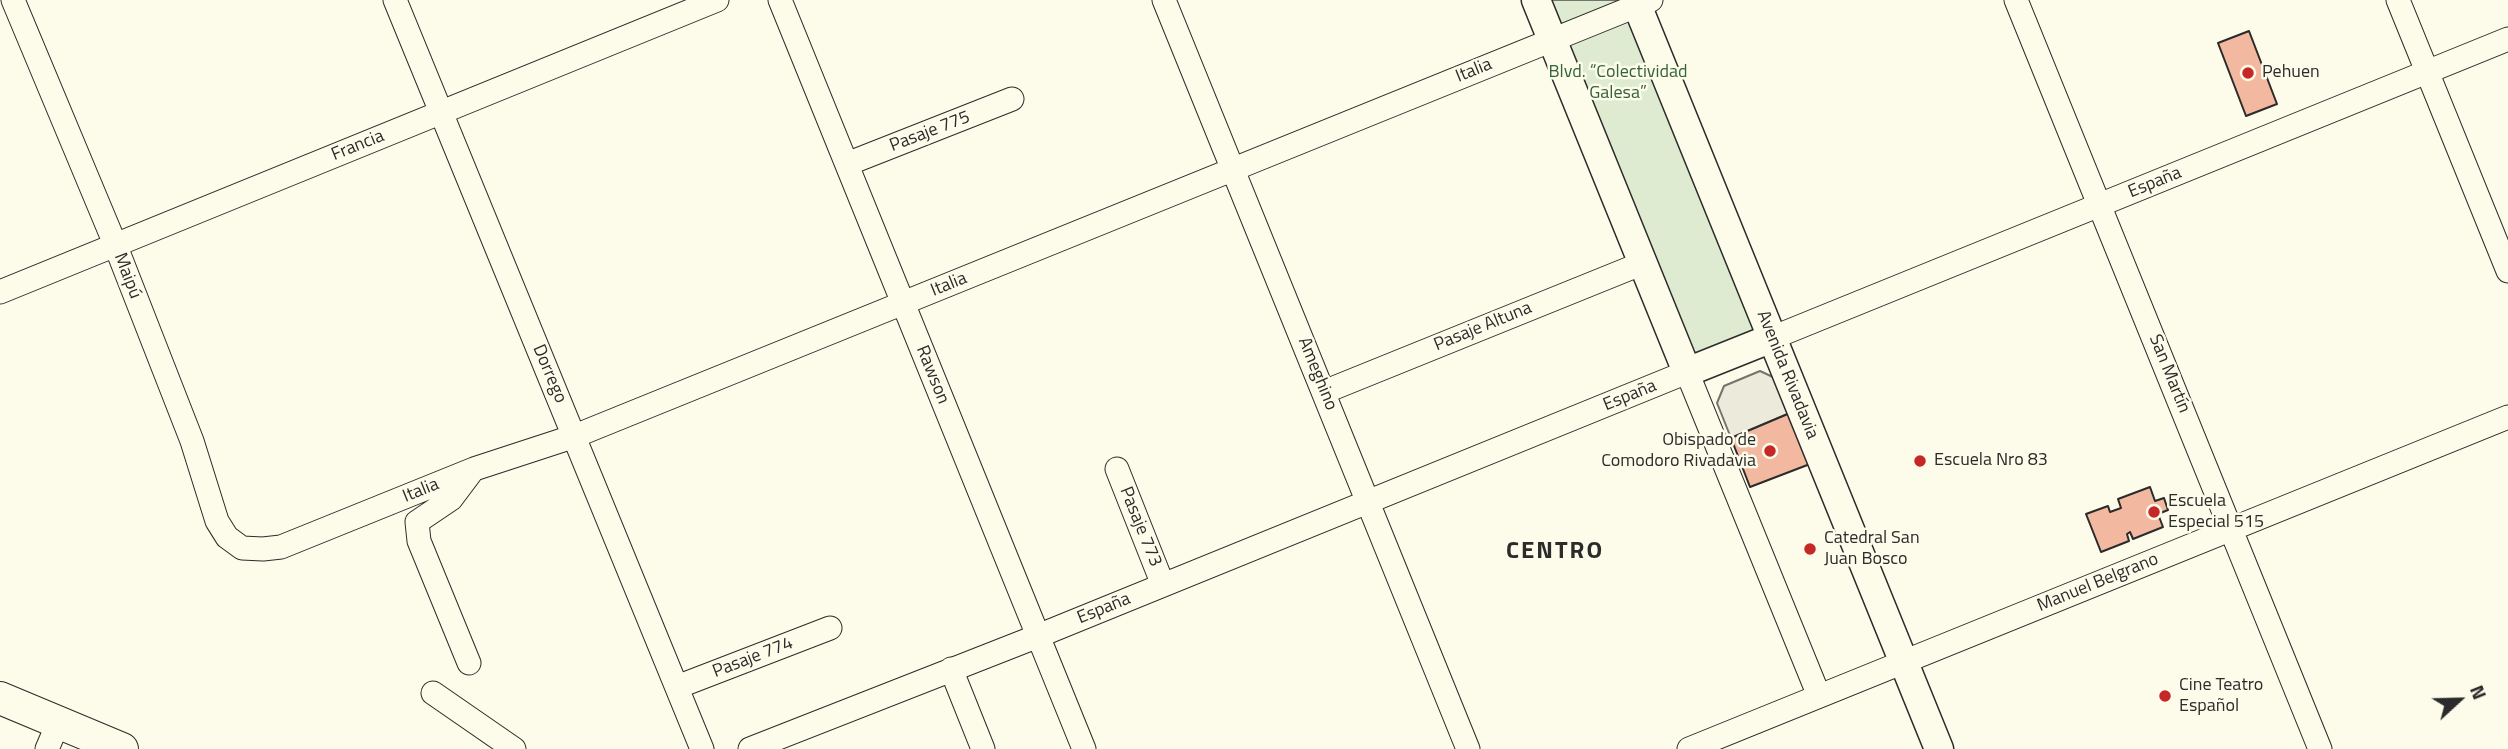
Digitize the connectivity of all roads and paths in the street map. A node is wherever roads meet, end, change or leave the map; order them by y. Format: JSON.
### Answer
{"nodes":[{"id":1,"x":13,"y":0,"type":"edge"},
{"id":2,"x":395,"y":0,"type":"edge"},
{"id":3,"x":717,"y":0,"type":"edge"},
{"id":4,"x":780,"y":0,"type":"edge"},
{"id":5,"x":1536,"y":0,"type":"edge"},
{"id":6,"x":2017,"y":0,"type":"edge"},
{"id":7,"x":2398,"y":0,"type":"edge"},
{"id":8,"x":1168,"y":1,"type":"edge"},
{"id":9,"x":1641,"y":2,"type":"edge"},
{"id":10,"x":2508,"y":39,"type":"edge"},
{"id":11,"x":1553,"y":40,"type":"junction"},
{"id":12,"x":2427,"y":72,"type":"junction"},
{"id":13,"x":1012,"y":99,"type":"dead end"},
{"id":14,"x":440,"y":112,"type":"junction"},
{"id":15,"x":847,"y":164,"type":"junction"},
{"id":16,"x":1233,"y":169,"type":"junction"},
{"id":17,"x":2100,"y":205,"type":"junction"},
{"id":18,"x":115,"y":244,"type":"junction"},
{"id":19,"x":1643,"y":263,"type":"junction"},
{"id":20,"x":2508,"y":271,"type":"edge"},
{"id":21,"x":0,"y":292,"type":"edge"},
{"id":22,"x":903,"y":303,"type":"junction"},
{"id":23,"x":1772,"y":338,"type":"junction"},
{"id":24,"x":1687,"y":372,"type":"junction"},
{"id":25,"x":1324,"y":392,"type":"junction"},
{"id":26,"x":2508,"y":416,"type":"edge"},
{"id":27,"x":575,"y":436,"type":"junction"},
{"id":28,"x":474,"y":469,"type":"junction"},
{"id":29,"x":1117,"y":469,"type":"dead end"},
{"id":30,"x":1368,"y":502,"type":"junction"},
{"id":31,"x":2231,"y":529,"type":"junction"},
{"id":32,"x":242,"y":548,"type":"joint"},
{"id":33,"x":1163,"y":585,"type":"junction"},
{"id":34,"x":830,"y":628,"type":"dead end"},
{"id":35,"x":1038,"y":636,"type":"junction"},
{"id":36,"x":1903,"y":662,"type":"junction"},
{"id":37,"x":468,"y":663,"type":"dead end"},
{"id":38,"x":951,"y":669,"type":"junction"},
{"id":39,"x":677,"y":687,"type":"junction"},
{"id":40,"x":433,"y":693,"type":"dead end"},
{"id":41,"x":1819,"y":696,"type":"junction"},
{"id":42,"x":0,"y":698,"type":"edge"},
{"id":43,"x":53,"y":735,"type":"edge"},
{"id":44,"x":122,"y":749,"type":"edge"},
{"id":45,"x":514,"y":749,"type":"edge"},
{"id":46,"x":702,"y":749,"type":"edge"},
{"id":47,"x":750,"y":749,"type":"edge"},
{"id":48,"x":983,"y":749,"type":"edge"},
{"id":49,"x":1084,"y":749,"type":"edge"},
{"id":50,"x":1468,"y":749,"type":"edge"},
{"id":51,"x":1689,"y":749,"type":"edge"},
{"id":52,"x":1939,"y":749,"type":"edge"},
{"id":53,"x":2320,"y":749,"type":"edge"}],
"edges":[{"from":1,"to":18,"type":"street","name":"Maipú"},
{"from":2,"to":14,"type":"street","name":"Dorrego"},
{"from":3,"to":14,"type":"street","name":"Francia"},
{"from":4,"to":15,"type":"street","name":"Rawson"},
{"from":5,"to":11,"type":"main road"},
{"from":6,"to":17,"type":"street","name":"San Martín"},
{"from":7,"to":12,"type":"street"},
{"from":8,"to":16,"type":"street","name":"Ameghino"},
{"from":9,"to":11,"type":"street","name":"Italia"},
{"from":9,"to":23,"type":"main road","name":"Avenida Rivadavia"},
{"from":10,"to":12,"type":"street","name":"España"},
{"from":11,"to":16,"type":"street","name":"Italia"},
{"from":11,"to":19,"type":"main road"},
{"from":12,"to":17,"type":"street","name":"España"},
{"from":12,"to":20,"type":"street"},
{"from":13,"to":15,"type":"street","name":"Pasaje 775"},
{"from":14,"to":18,"type":"street","name":"Francia"},
{"from":14,"to":27,"type":"street","name":"Dorrego"},
{"from":15,"to":22,"type":"street","name":"Rawson"},
{"from":16,"to":22,"type":"street","name":"Italia"},
{"from":16,"to":25,"type":"street","name":"Ameghino"},
{"from":17,"to":23,"type":"street","name":"España"},
{"from":17,"to":31,"type":"street","name":"San Martín"},
{"from":18,"to":21,"type":"street","name":"Francia"},
{"from":18,"to":32,"type":"street","name":"Maipú"},
{"from":19,"to":24,"type":"main road"},
{"from":19,"to":25,"type":"street","name":"Pasaje Altuna"},
{"from":22,"to":27,"type":"street","name":"Italia"},
{"from":22,"to":35,"type":"street","name":"Rawson"},
{"from":23,"to":24,"type":"main road","name":"España"},
{"from":23,"to":36,"type":"main road","name":"Avenida Rivadavia"},
{"from":24,"to":30,"type":"street","name":"España"},
{"from":24,"to":41,"type":"street"},
{"from":25,"to":30,"type":"street","name":"Ameghino"},
{"from":26,"to":31,"type":"street","name":"Manuel Belgrano"},
{"from":27,"to":28,"type":"street","name":"Italia"},
{"from":27,"to":39,"type":"street","name":"Dorrego"},
{"from":28,"to":32,"type":"street","name":"Italia"},
{"from":28,"to":37,"type":"street"},
{"from":29,"to":33,"type":"street","name":"Pasaje 773"},
{"from":30,"to":33,"type":"street","name":"España"},
{"from":30,"to":50,"type":"street","name":"Ameghino"},
{"from":31,"to":36,"type":"street","name":"Manuel Belgrano"},
{"from":31,"to":53,"type":"street","name":"San Martín"},
{"from":33,"to":35,"type":"street","name":"España"},
{"from":34,"to":39,"type":"street","name":"Pasaje 774"},
{"from":35,"to":38,"type":"street","name":"España"},
{"from":35,"to":49,"type":"street","name":"Rawson"},
{"from":36,"to":41,"type":"street","name":"Manuel Belgrano"},
{"from":36,"to":52,"type":"main road","name":"Avenida Rivadavia"},
{"from":38,"to":47,"type":"street","name":"España"},
{"from":38,"to":48,"type":"street"},
{"from":39,"to":46,"type":"street","name":"Dorrego"},
{"from":40,"to":45,"type":"street"},
{"from":41,"to":51,"type":"street","name":"Manuel Belgrano"},
{"from":42,"to":43,"type":"highway"},
{"from":43,"to":44,"type":"highway"}]}
